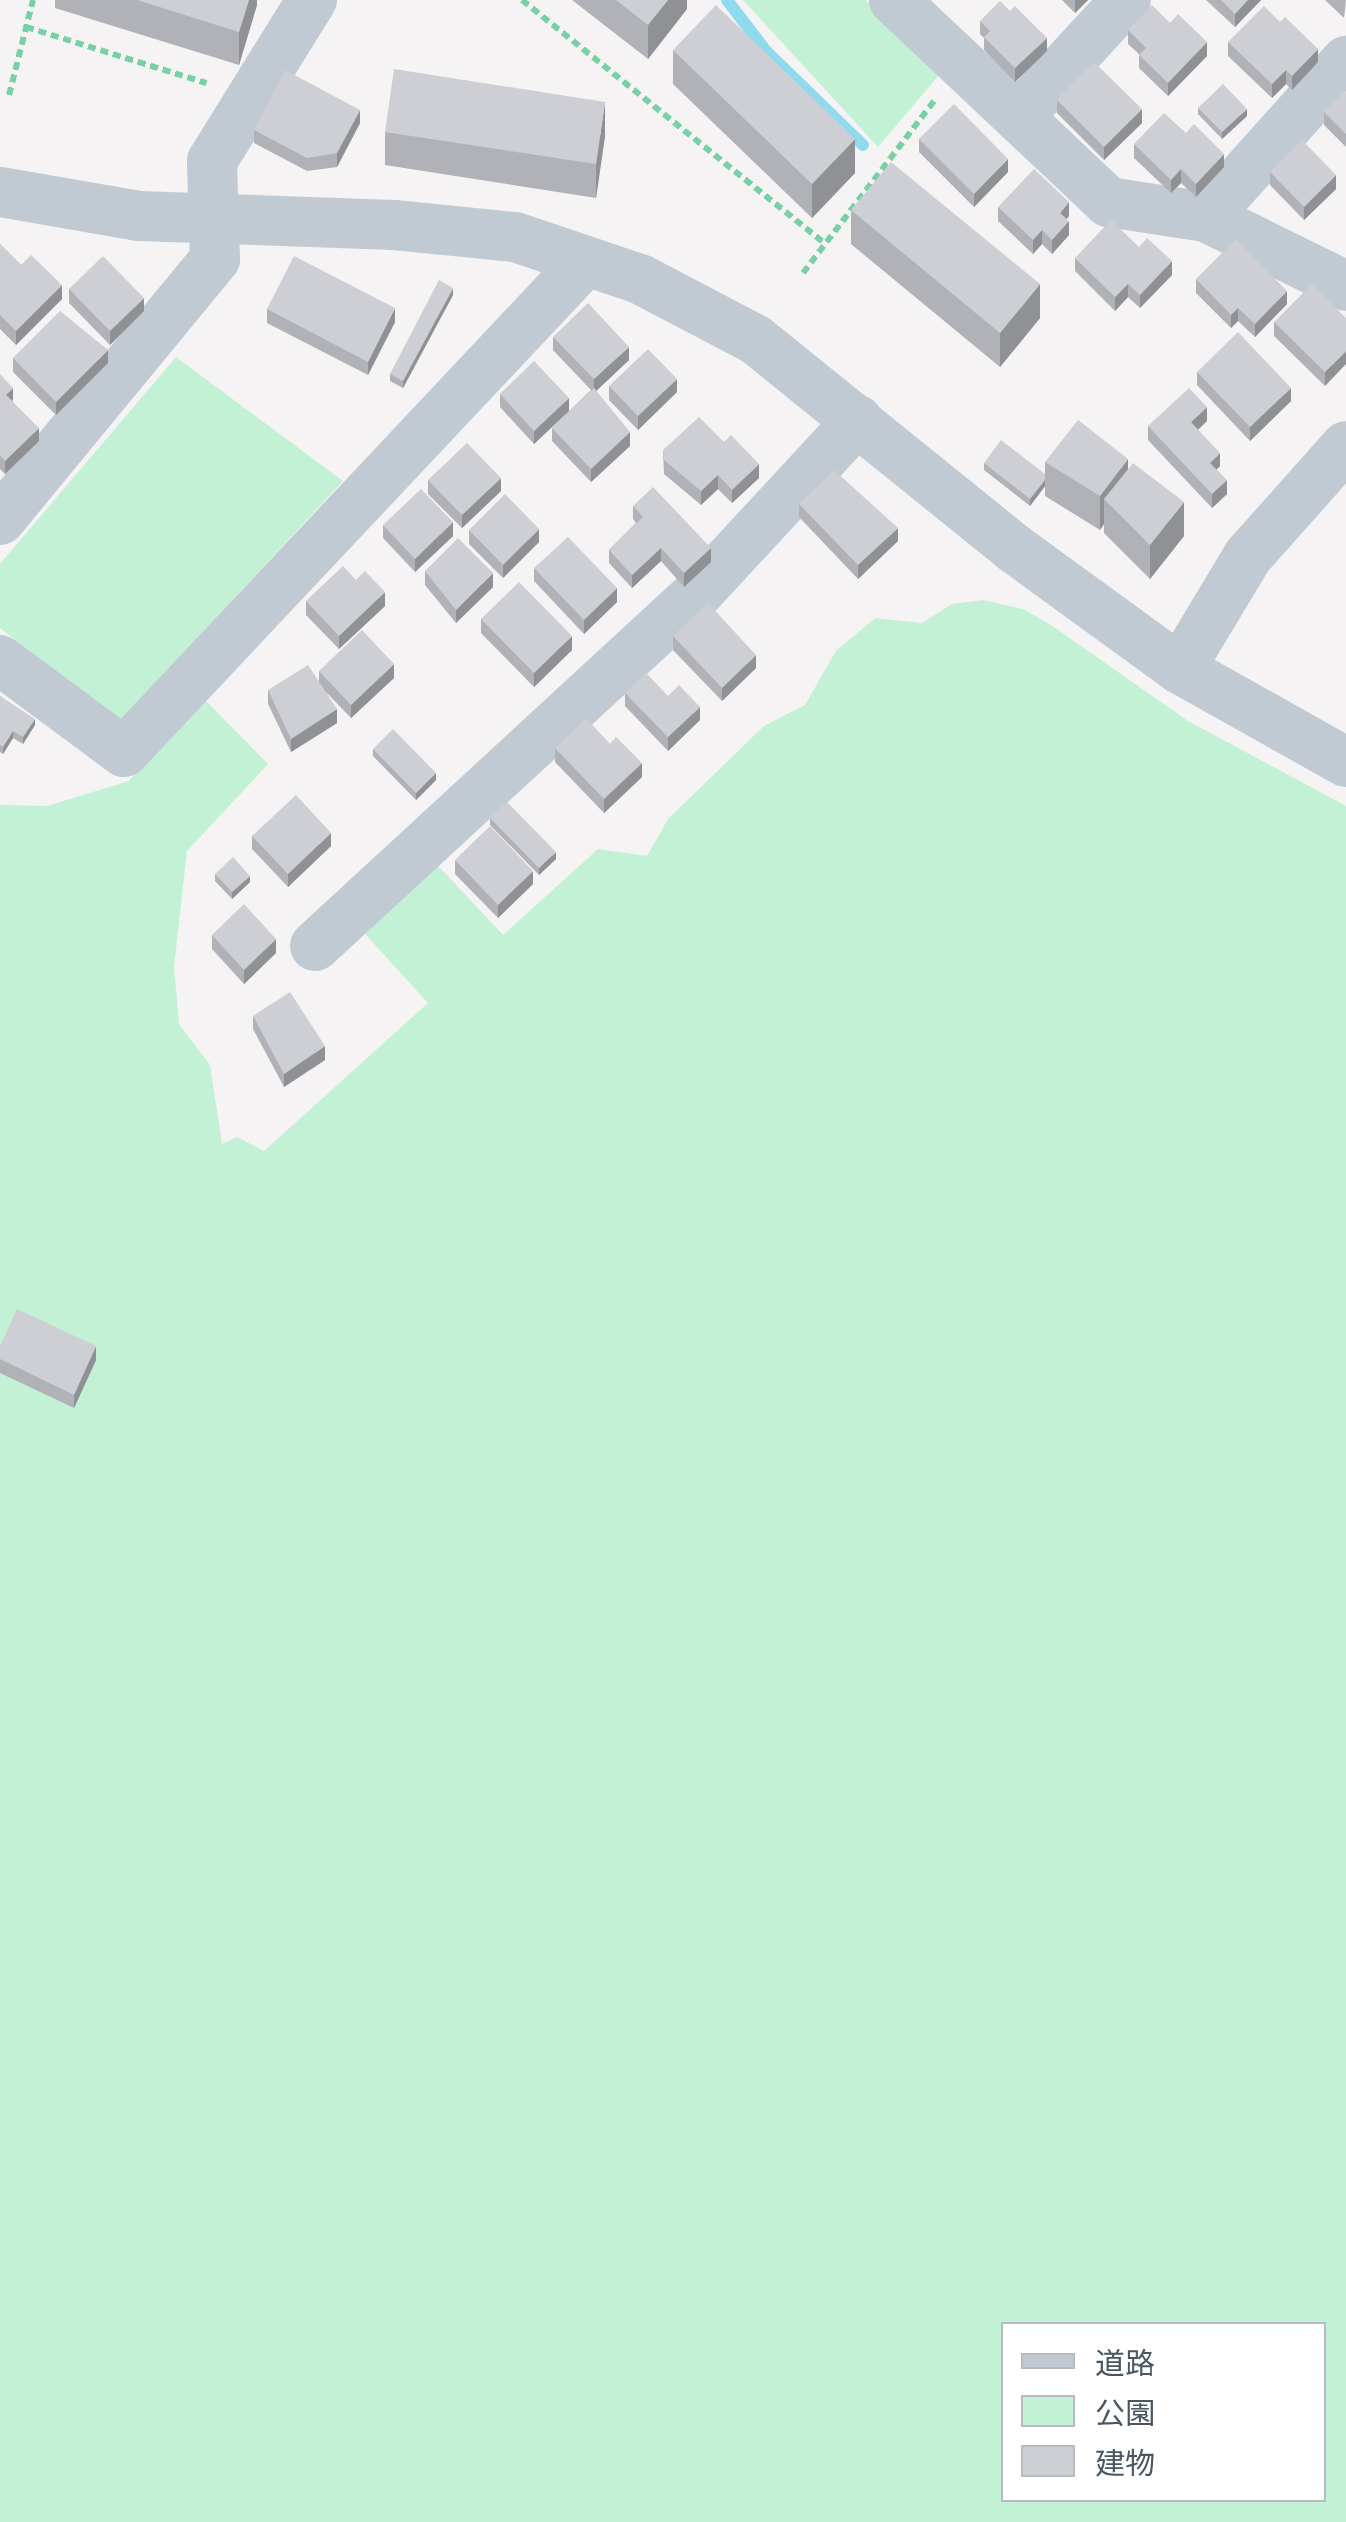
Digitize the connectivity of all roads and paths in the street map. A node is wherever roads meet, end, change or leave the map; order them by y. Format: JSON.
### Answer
{"nodes":[{"id":1,"x":33,"y":0,"type":"edge"},
{"id":2,"x":312,"y":0,"type":"edge"},
{"id":3,"x":522,"y":0,"type":"edge"},
{"id":4,"x":894,"y":0,"type":"edge"},
{"id":5,"x":1126,"y":0,"type":"edge"},
{"id":6,"x":26,"y":27,"type":"junction"},
{"id":7,"x":1346,"y":60,"type":"edge"},
{"id":8,"x":964,"y":66,"type":"junction"},
{"id":9,"x":206,"y":83,"type":"dead end"},
{"id":10,"x":9,"y":95,"type":"dead end"},
{"id":11,"x":1018,"y":117,"type":"junction"},
{"id":12,"x":3,"y":206,"type":"edge"},
{"id":13,"x":1206,"y":217,"type":"junction"},
{"id":14,"x":215,"y":220,"type":"junction"},
{"id":15,"x":824,"y":243,"type":"junction"},
{"id":16,"x":586,"y":261,"type":"junction"},
{"id":17,"x":803,"y":273,"type":"dead end"},
{"id":18,"x":1346,"y":286,"type":"edge"},
{"id":19,"x":858,"y":420,"type":"junction"},
{"id":20,"x":1346,"y":446,"type":"edge"},
{"id":21,"x":0,"y":520,"type":"edge"},
{"id":22,"x":0,"y":660,"type":"edge"},
{"id":23,"x":1180,"y":669,"type":"junction"},
{"id":24,"x":1346,"y":762,"type":"edge"},
{"id":25,"x":315,"y":946,"type":"dead end"}],
"edges":[{"from":1,"to":6,"type":"path"},
{"from":2,"to":14,"type":"street"},
{"from":3,"to":15,"type":"path"},
{"from":4,"to":8,"type":"street"},
{"from":5,"to":11,"type":"street"},
{"from":6,"to":9,"type":"path"},
{"from":6,"to":10,"type":"path"},
{"from":7,"to":13,"type":"street"},
{"from":8,"to":11,"type":"street"},
{"from":8,"to":15,"type":"path"},
{"from":11,"to":13,"type":"street"},
{"from":12,"to":14,"type":"street"},
{"from":13,"to":18,"type":"street"},
{"from":14,"to":16,"type":"street"},
{"from":14,"to":21,"type":"street"},
{"from":15,"to":17,"type":"path"},
{"from":16,"to":19,"type":"street"},
{"from":16,"to":22,"type":"street"},
{"from":19,"to":23,"type":"street"},
{"from":19,"to":25,"type":"street"},
{"from":20,"to":23,"type":"street"},
{"from":23,"to":24,"type":"street"}]}
